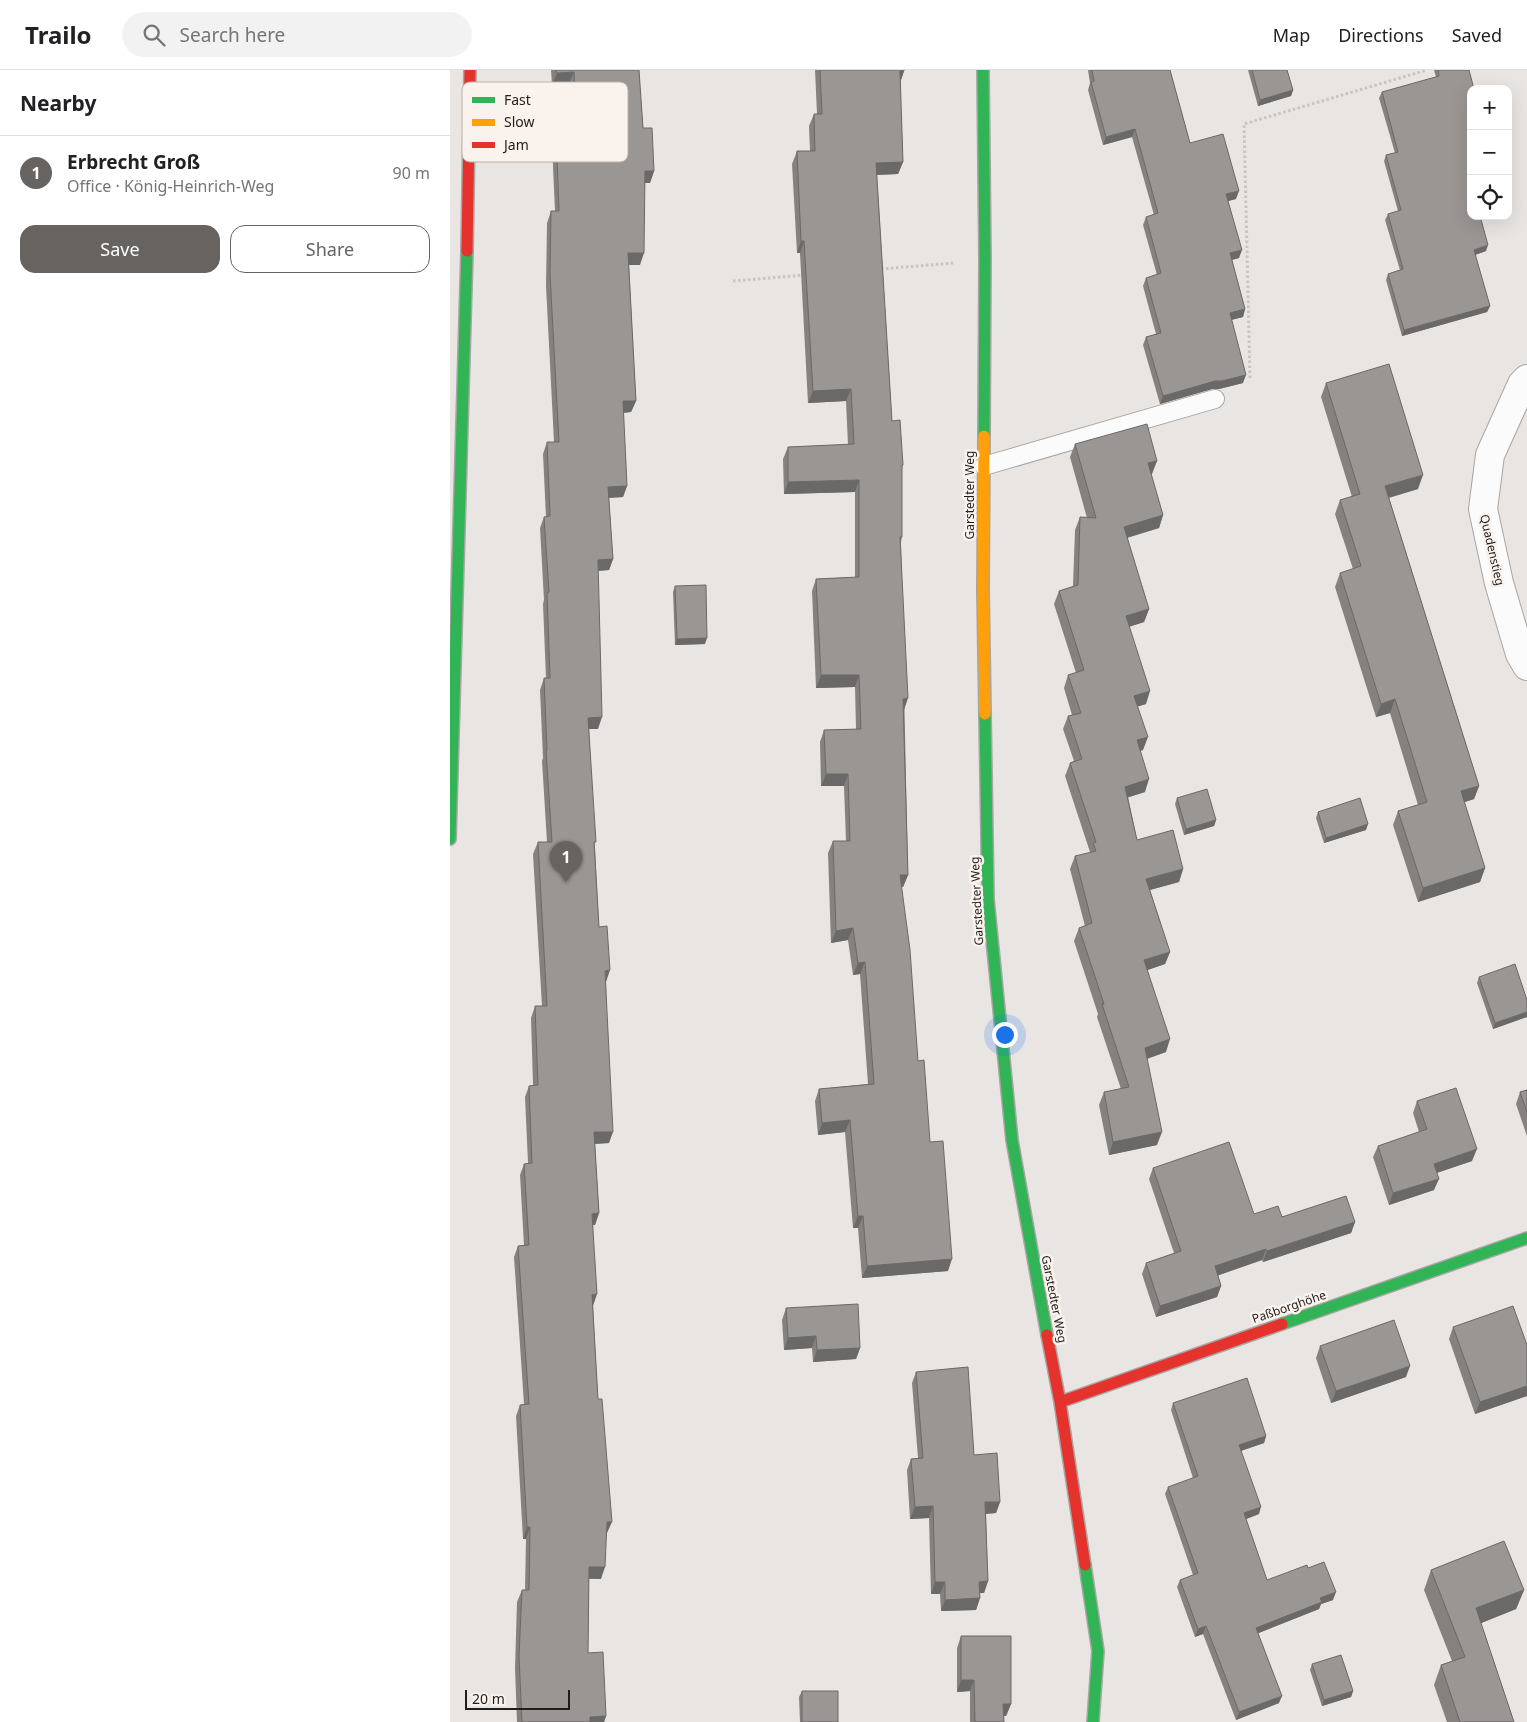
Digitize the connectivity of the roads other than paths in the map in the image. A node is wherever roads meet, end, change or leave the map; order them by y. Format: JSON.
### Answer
{"nodes":[{"id":1,"x":983,"y":70,"type":"edge"},
{"id":2,"x":469,"y":162,"type":"edge"},
{"id":3,"x":1527,"y":379,"type":"edge"},
{"id":4,"x":1215,"y":400,"type":"dead end"},
{"id":5,"x":984,"y":466,"type":"junction"},
{"id":6,"x":1527,"y":666,"type":"edge"},
{"id":7,"x":451,"y":768,"type":"edge"},
{"id":8,"x":450,"y":839,"type":"edge"},
{"id":9,"x":1527,"y":1238,"type":"edge"},
{"id":10,"x":1060,"y":1402,"type":"junction"},
{"id":11,"x":1093,"y":1722,"type":"edge"}],
"edges":[{"from":1,"to":5,"type":"main road","name":"Garstedter Weg"},
{"from":2,"to":7,"type":"main road"},
{"from":3,"to":6,"type":"street","name":"Quadenstieg"},
{"from":4,"to":5,"type":"lane"},
{"from":5,"to":10,"type":"main road","name":"Garstedter Weg"},
{"from":7,"to":8,"type":"main road"},
{"from":9,"to":10,"type":"main road","name":"Paßborghöhe"},
{"from":10,"to":11,"type":"main road","name":"Garstedter Weg"}]}
